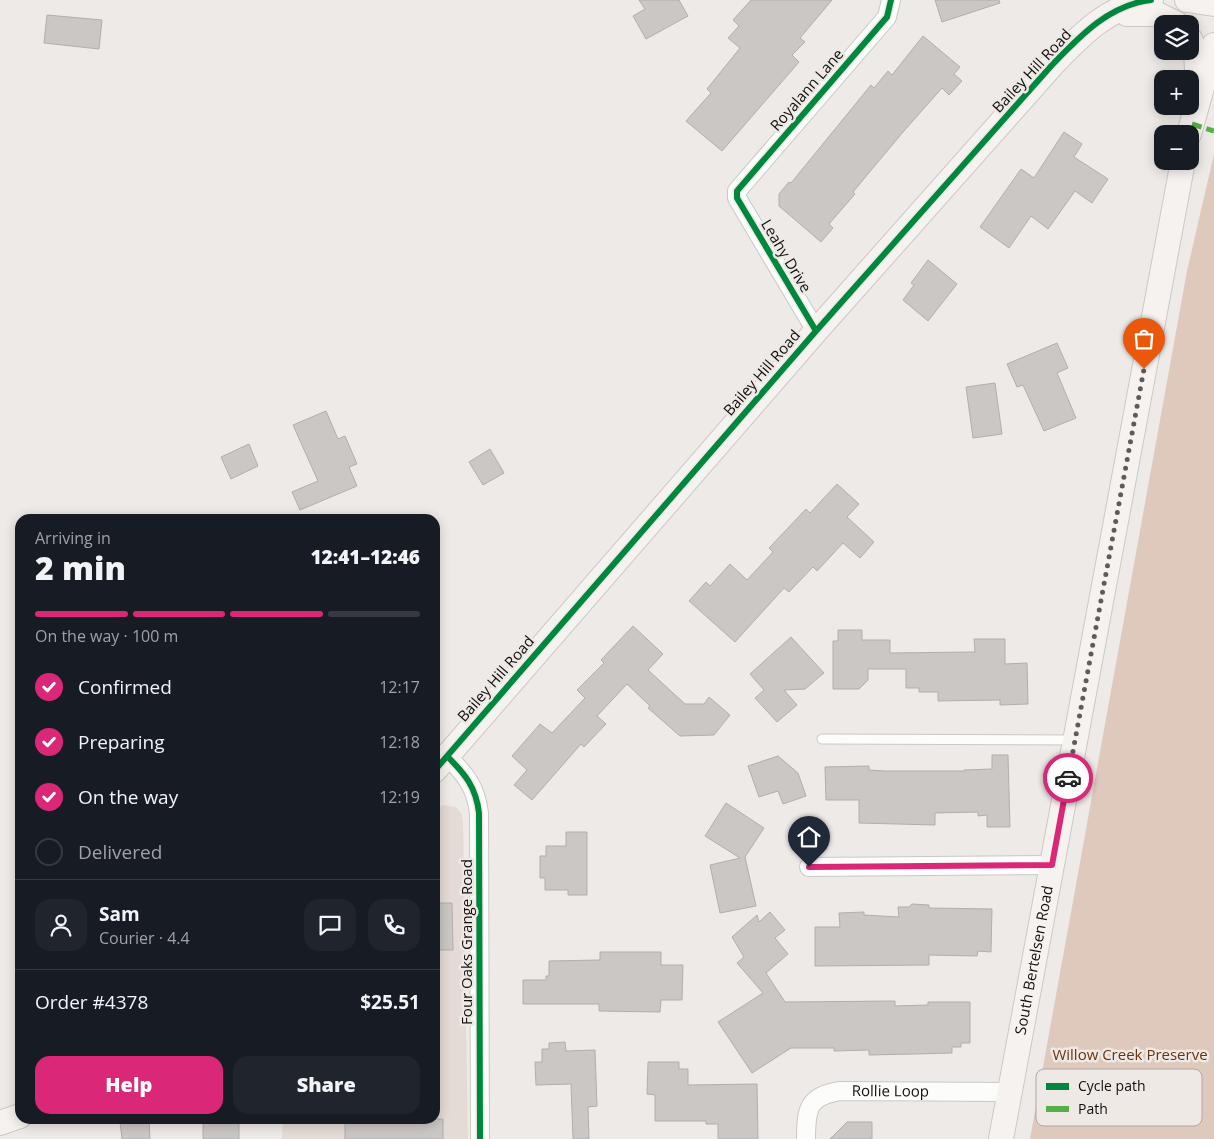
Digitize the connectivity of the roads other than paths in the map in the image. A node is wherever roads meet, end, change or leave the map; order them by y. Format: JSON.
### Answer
{"nodes":[{"id":1,"x":891,"y":0,"type":"edge"},
{"id":2,"x":1187,"y":0,"type":"edge"},
{"id":3,"x":1142,"y":1,"type":"edge"},
{"id":4,"x":1214,"y":4,"type":"edge"},
{"id":5,"x":1159,"y":15,"type":"edge"},
{"id":6,"x":1101,"y":19,"type":"junction"},
{"id":7,"x":1214,"y":45,"type":"edge"},
{"id":8,"x":1199,"y":96,"type":"edge"},
{"id":9,"x":1181,"y":170,"type":"edge"},
{"id":10,"x":736,"y":194,"type":"joint"},
{"id":11,"x":816,"y":331,"type":"junction"},
{"id":12,"x":822,"y":739,"type":"dead end"},
{"id":13,"x":1075,"y":740,"type":"junction"},
{"id":14,"x":441,"y":763,"type":"edge"},
{"id":15,"x":1052,"y":865,"type":"junction"},
{"id":16,"x":809,"y":867,"type":"dead end"},
{"id":17,"x":1010,"y":1092,"type":"junction"},
{"id":18,"x":15,"y":1118,"type":"edge"},
{"id":19,"x":0,"y":1124,"type":"edge"},
{"id":20,"x":480,"y":1139,"type":"edge"},
{"id":21,"x":806,"y":1139,"type":"edge"},
{"id":22,"x":1001,"y":1139,"type":"edge"}],
"edges":[{"from":1,"to":10,"type":"street","name":"Royalann Lane"},
{"from":2,"to":4,"type":"main road"},
{"from":3,"to":6,"type":"main road","name":"Bailey Hill Road"},
{"from":5,"to":6,"type":"main road"},
{"from":6,"to":11,"type":"main road","name":"Bailey Hill Road"},
{"from":7,"to":8,"type":"main road"},
{"from":9,"to":13,"type":"main road","name":"South Bertelsen Road"},
{"from":10,"to":11,"type":"street","name":"Leahy Drive"},
{"from":11,"to":14,"type":"main road","name":"Bailey Hill Road"},
{"from":12,"to":13,"type":"lane"},
{"from":13,"to":15,"type":"main road","name":"South Bertelsen Road"},
{"from":14,"to":20,"type":"street","name":"Four Oaks Grange Road"},
{"from":15,"to":16,"type":"street"},
{"from":15,"to":17,"type":"main road","name":"South Bertelsen Road"},
{"from":17,"to":21,"type":"street","name":"Rollie Loop"},
{"from":17,"to":22,"type":"main road","name":"South Bertelsen Road"},
{"from":18,"to":19,"type":"main road"}]}
